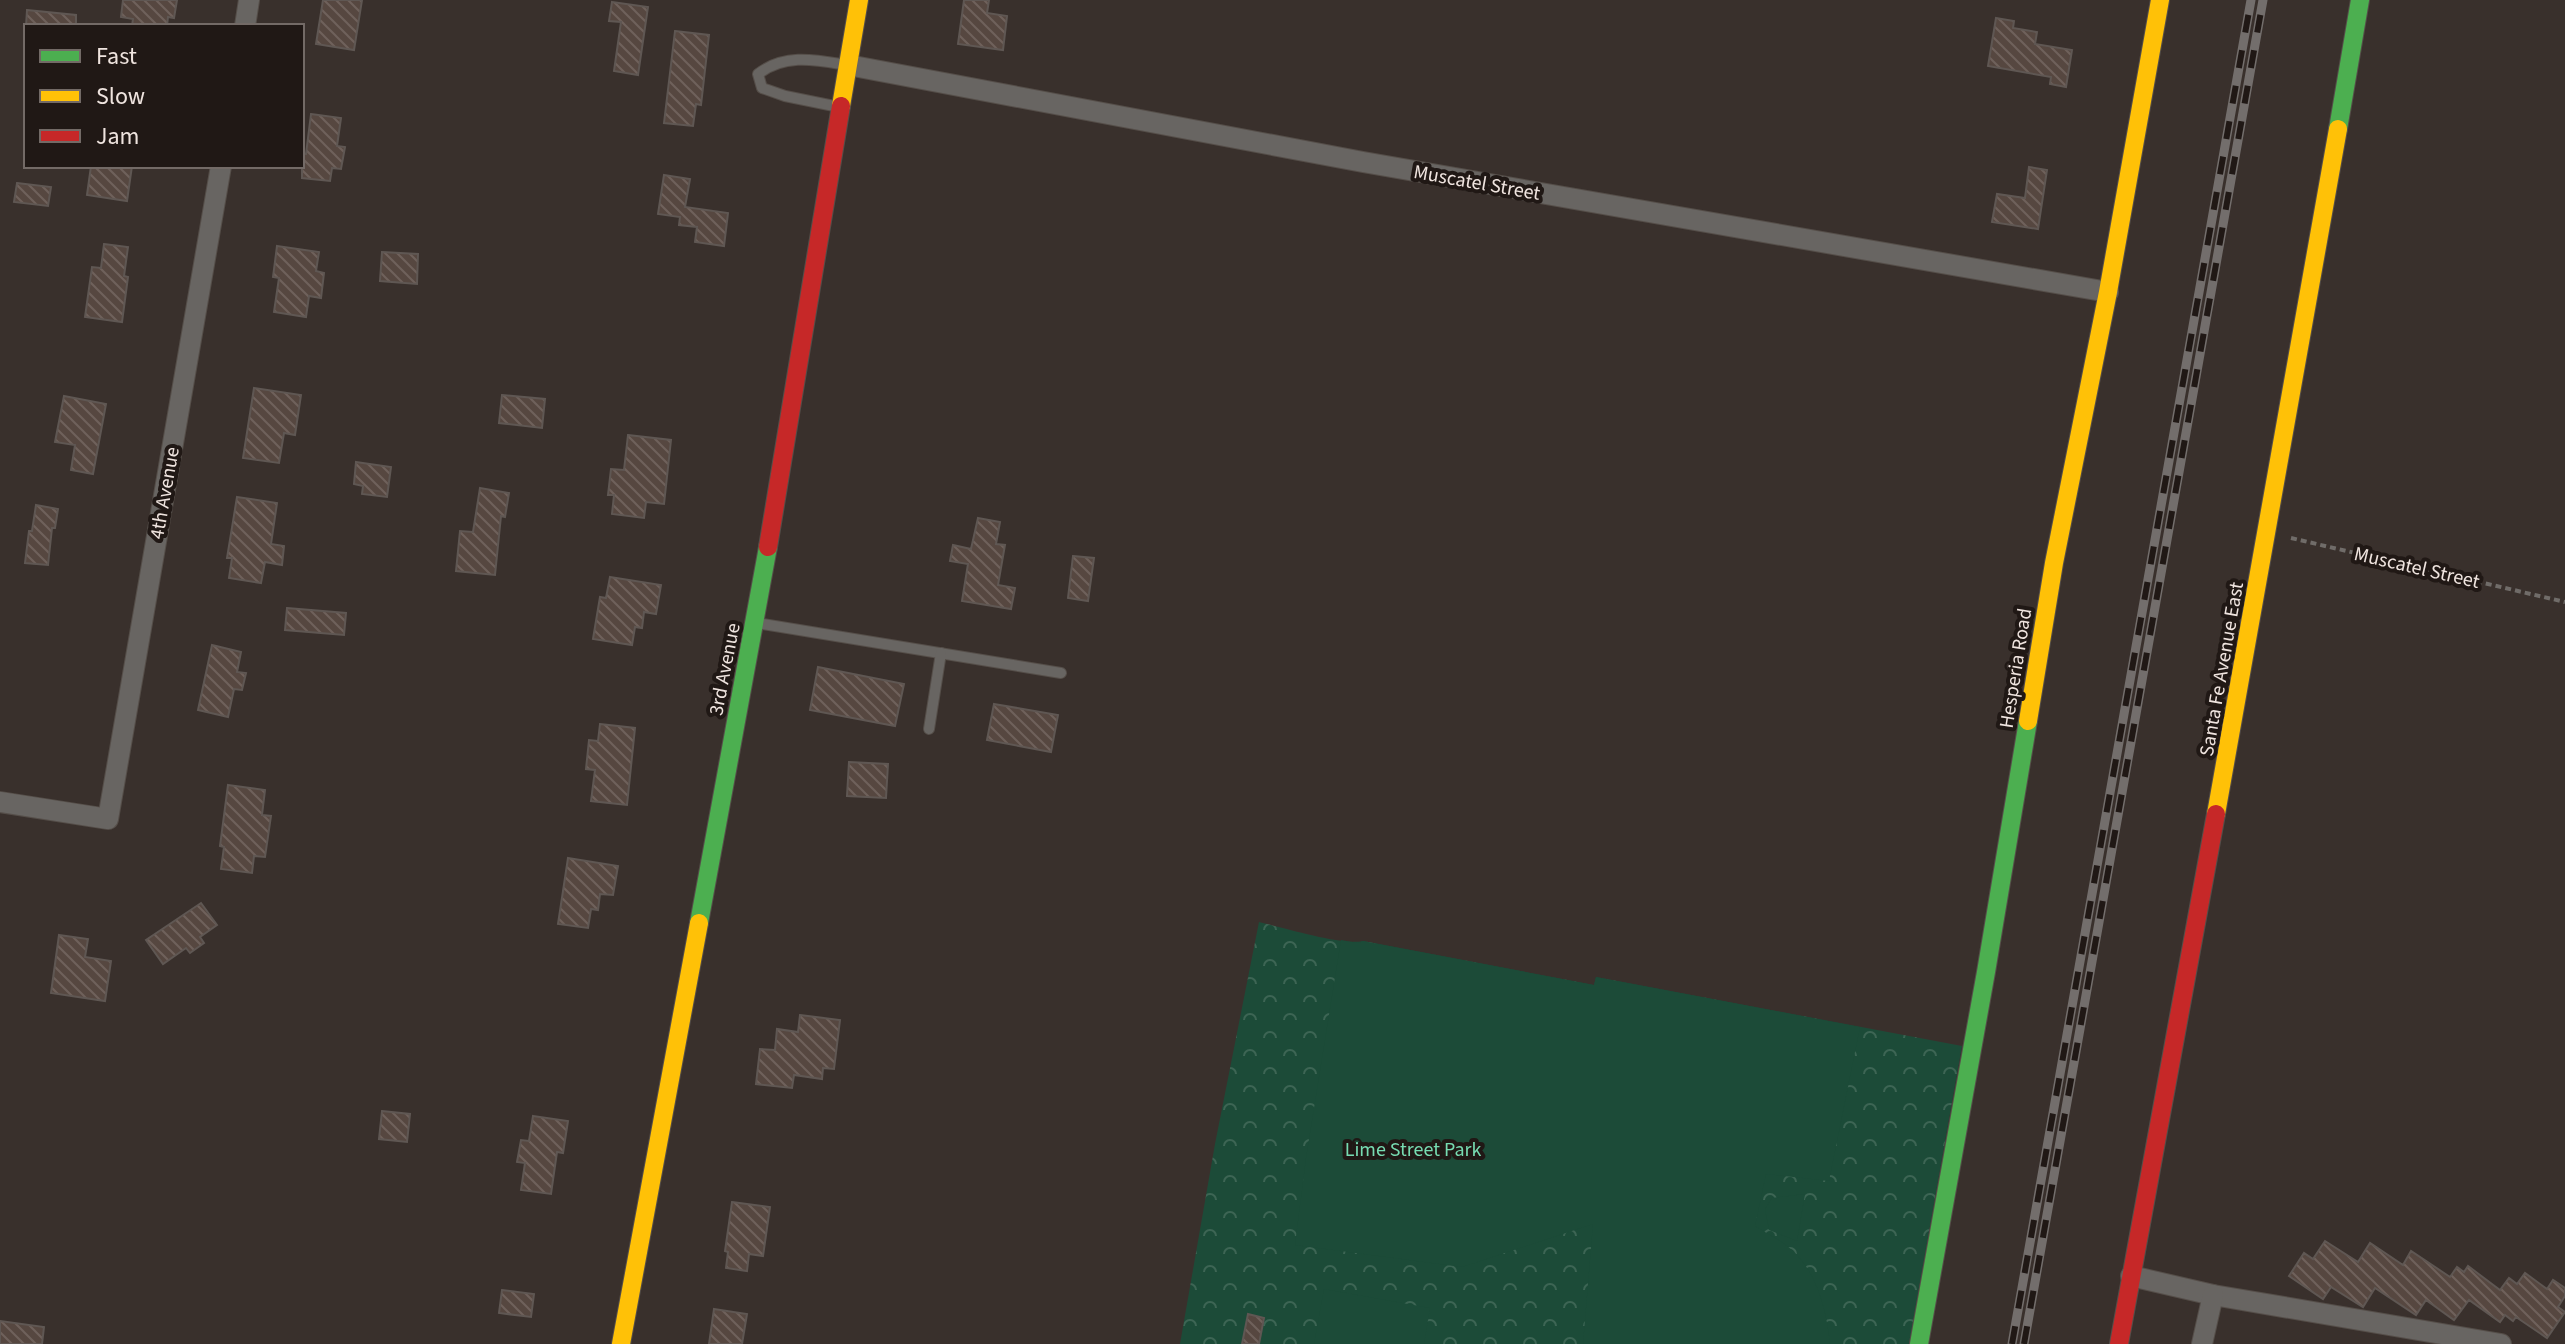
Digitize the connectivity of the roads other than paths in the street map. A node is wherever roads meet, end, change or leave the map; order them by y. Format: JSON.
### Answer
{"nodes":[{"id":1,"x":249,"y":0,"type":"edge"},
{"id":2,"x":859,"y":0,"type":"edge"},
{"id":3,"x":2160,"y":0,"type":"edge"},
{"id":4,"x":2360,"y":0,"type":"edge"},
{"id":5,"x":245,"y":24,"type":"edge"},
{"id":6,"x":848,"y":65,"type":"junction"},
{"id":7,"x":841,"y":107,"type":"junction"},
{"id":8,"x":221,"y":168,"type":"edge"},
{"id":9,"x":2108,"y":292,"type":"junction"},
{"id":10,"x":755,"y":623,"type":"junction"},
{"id":11,"x":941,"y":653,"type":"junction"},
{"id":12,"x":1061,"y":673,"type":"dead end"},
{"id":13,"x":929,"y":729,"type":"dead end"},
{"id":14,"x":0,"y":802,"type":"edge"},
{"id":15,"x":2131,"y":1276,"type":"junction"},
{"id":16,"x":2213,"y":1295,"type":"junction"},
{"id":17,"x":621,"y":1344,"type":"edge"},
{"id":18,"x":1919,"y":1344,"type":"edge"},
{"id":19,"x":2119,"y":1344,"type":"edge"},
{"id":20,"x":2202,"y":1344,"type":"edge"},
{"id":21,"x":2501,"y":1344,"type":"edge"}],
"edges":[{"from":1,"to":5,"type":"street"},
{"from":2,"to":6,"type":"street","name":"3rd Avenue"},
{"from":3,"to":9,"type":"street","name":"Hesperia Road"},
{"from":4,"to":15,"type":"street","name":"Santa Fe Avenue East"},
{"from":6,"to":7,"type":"street","name":"3rd Avenue"},
{"from":6,"to":7,"type":"lane"},
{"from":6,"to":9,"type":"street","name":"Muscatel Street"},
{"from":7,"to":10,"type":"street","name":"3rd Avenue"},
{"from":8,"to":14,"type":"street","name":"4th Avenue"},
{"from":9,"to":18,"type":"street","name":"Hesperia Road"},
{"from":10,"to":11,"type":"lane"},
{"from":10,"to":17,"type":"street","name":"3rd Avenue"},
{"from":11,"to":12,"type":"lane"},
{"from":11,"to":13,"type":"lane"},
{"from":15,"to":16,"type":"street"},
{"from":15,"to":19,"type":"street","name":"Santa Fe Avenue East"},
{"from":16,"to":20,"type":"street"},
{"from":16,"to":21,"type":"street"}]}
